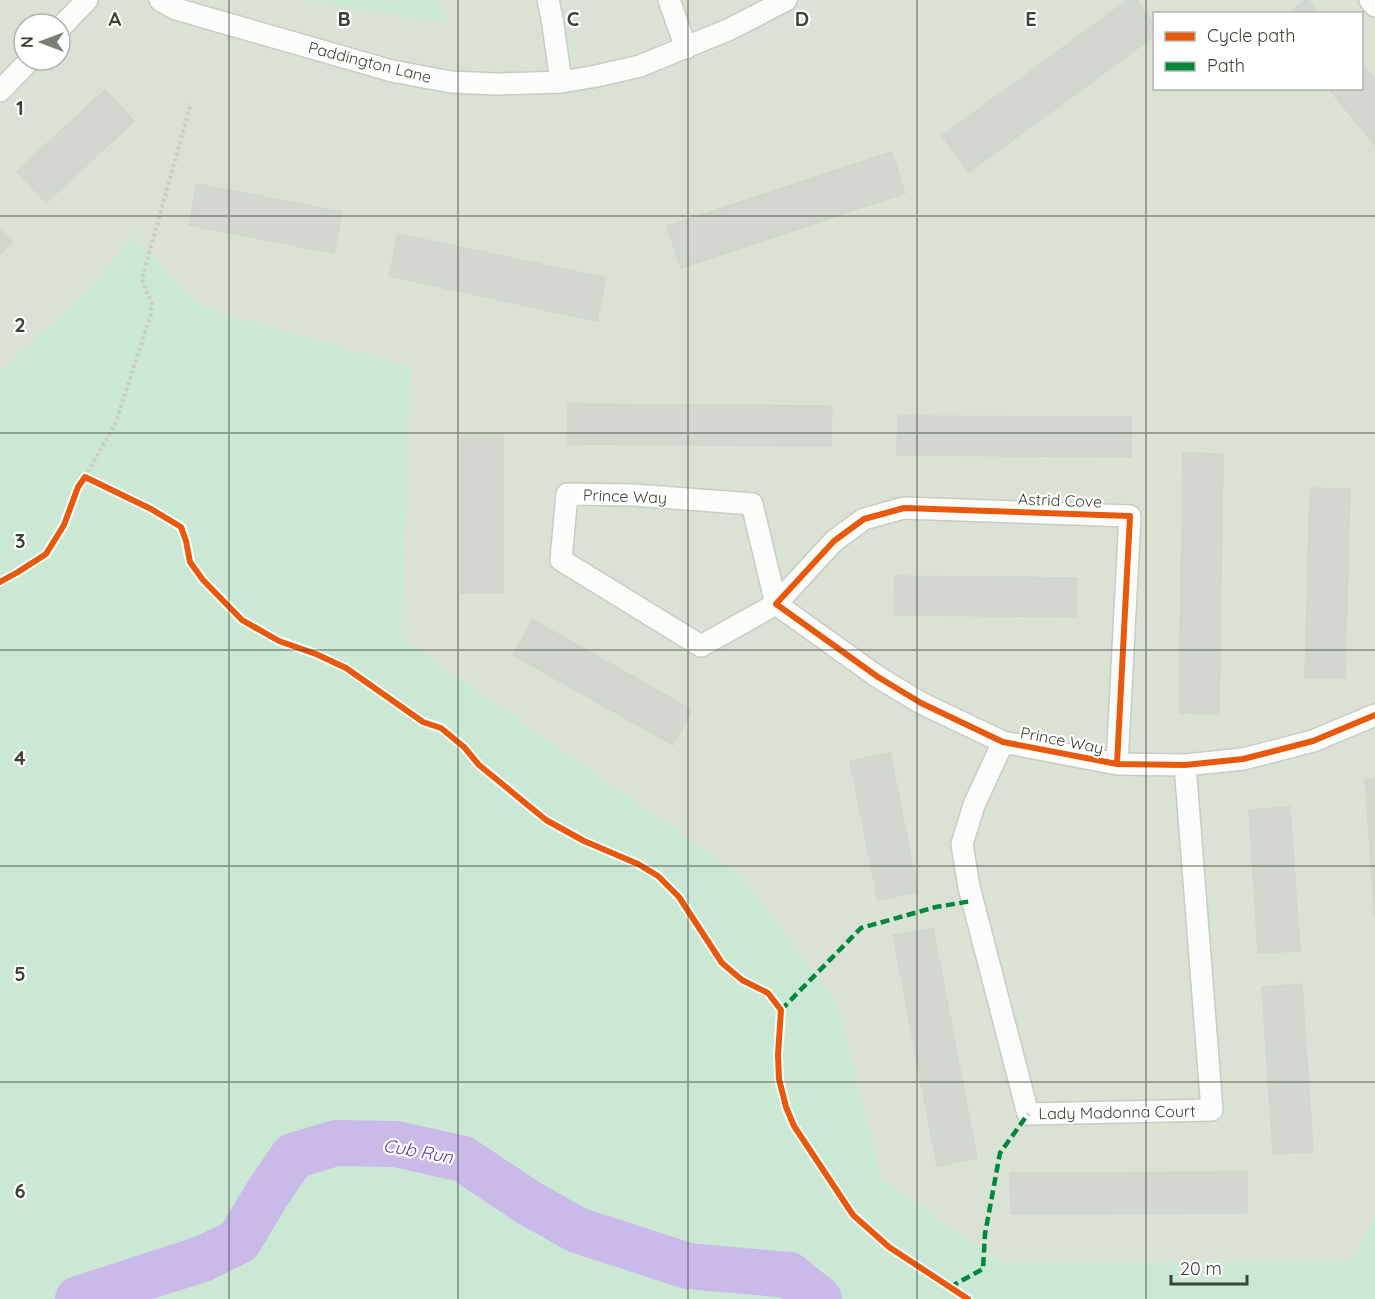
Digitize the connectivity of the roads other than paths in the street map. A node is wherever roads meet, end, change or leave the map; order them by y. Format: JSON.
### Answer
{"nodes":[{"id":1,"x":87,"y":0,"type":"edge"},
{"id":2,"x":160,"y":0,"type":"edge"},
{"id":3,"x":548,"y":0,"type":"edge"},
{"id":4,"x":669,"y":0,"type":"edge"},
{"id":5,"x":786,"y":0,"type":"edge"},
{"id":6,"x":1370,"y":0,"type":"edge"},
{"id":7,"x":1375,"y":6,"type":"edge"},
{"id":8,"x":72,"y":16,"type":"edge"},
{"id":9,"x":686,"y":48,"type":"junction"},
{"id":10,"x":18,"y":72,"type":"edge"},
{"id":11,"x":561,"y":82,"type":"junction"},
{"id":12,"x":0,"y":91,"type":"edge"},
{"id":13,"x":776,"y":604,"type":"junction"},
{"id":14,"x":1375,"y":715,"type":"edge"},
{"id":15,"x":1003,"y":742,"type":"junction"},
{"id":16,"x":1117,"y":764,"type":"junction"},
{"id":17,"x":1185,"y":765,"type":"junction"}],
"edges":[{"from":1,"to":8,"type":"street"},
{"from":2,"to":11,"type":"street","name":"Paddington Lane"},
{"from":3,"to":11,"type":"street"},
{"from":4,"to":9,"type":"street"},
{"from":5,"to":9,"type":"street","name":"Paddington Lane"},
{"from":6,"to":7,"type":"street"},
{"from":9,"to":11,"type":"street","name":"Paddington Lane"},
{"from":10,"to":12,"type":"street"},
{"from":13,"to":13,"type":"street","name":"Prince Way"},
{"from":13,"to":15,"type":"street","name":"Prince Way"},
{"from":13,"to":16,"type":"street","name":"Astrid Cove"},
{"from":14,"to":17,"type":"street","name":"Prince Way"},
{"from":15,"to":16,"type":"street","name":"Prince Way"},
{"from":15,"to":17,"type":"street","name":"Lady Madonna Court"},
{"from":16,"to":17,"type":"street","name":"Prince Way"}]}
